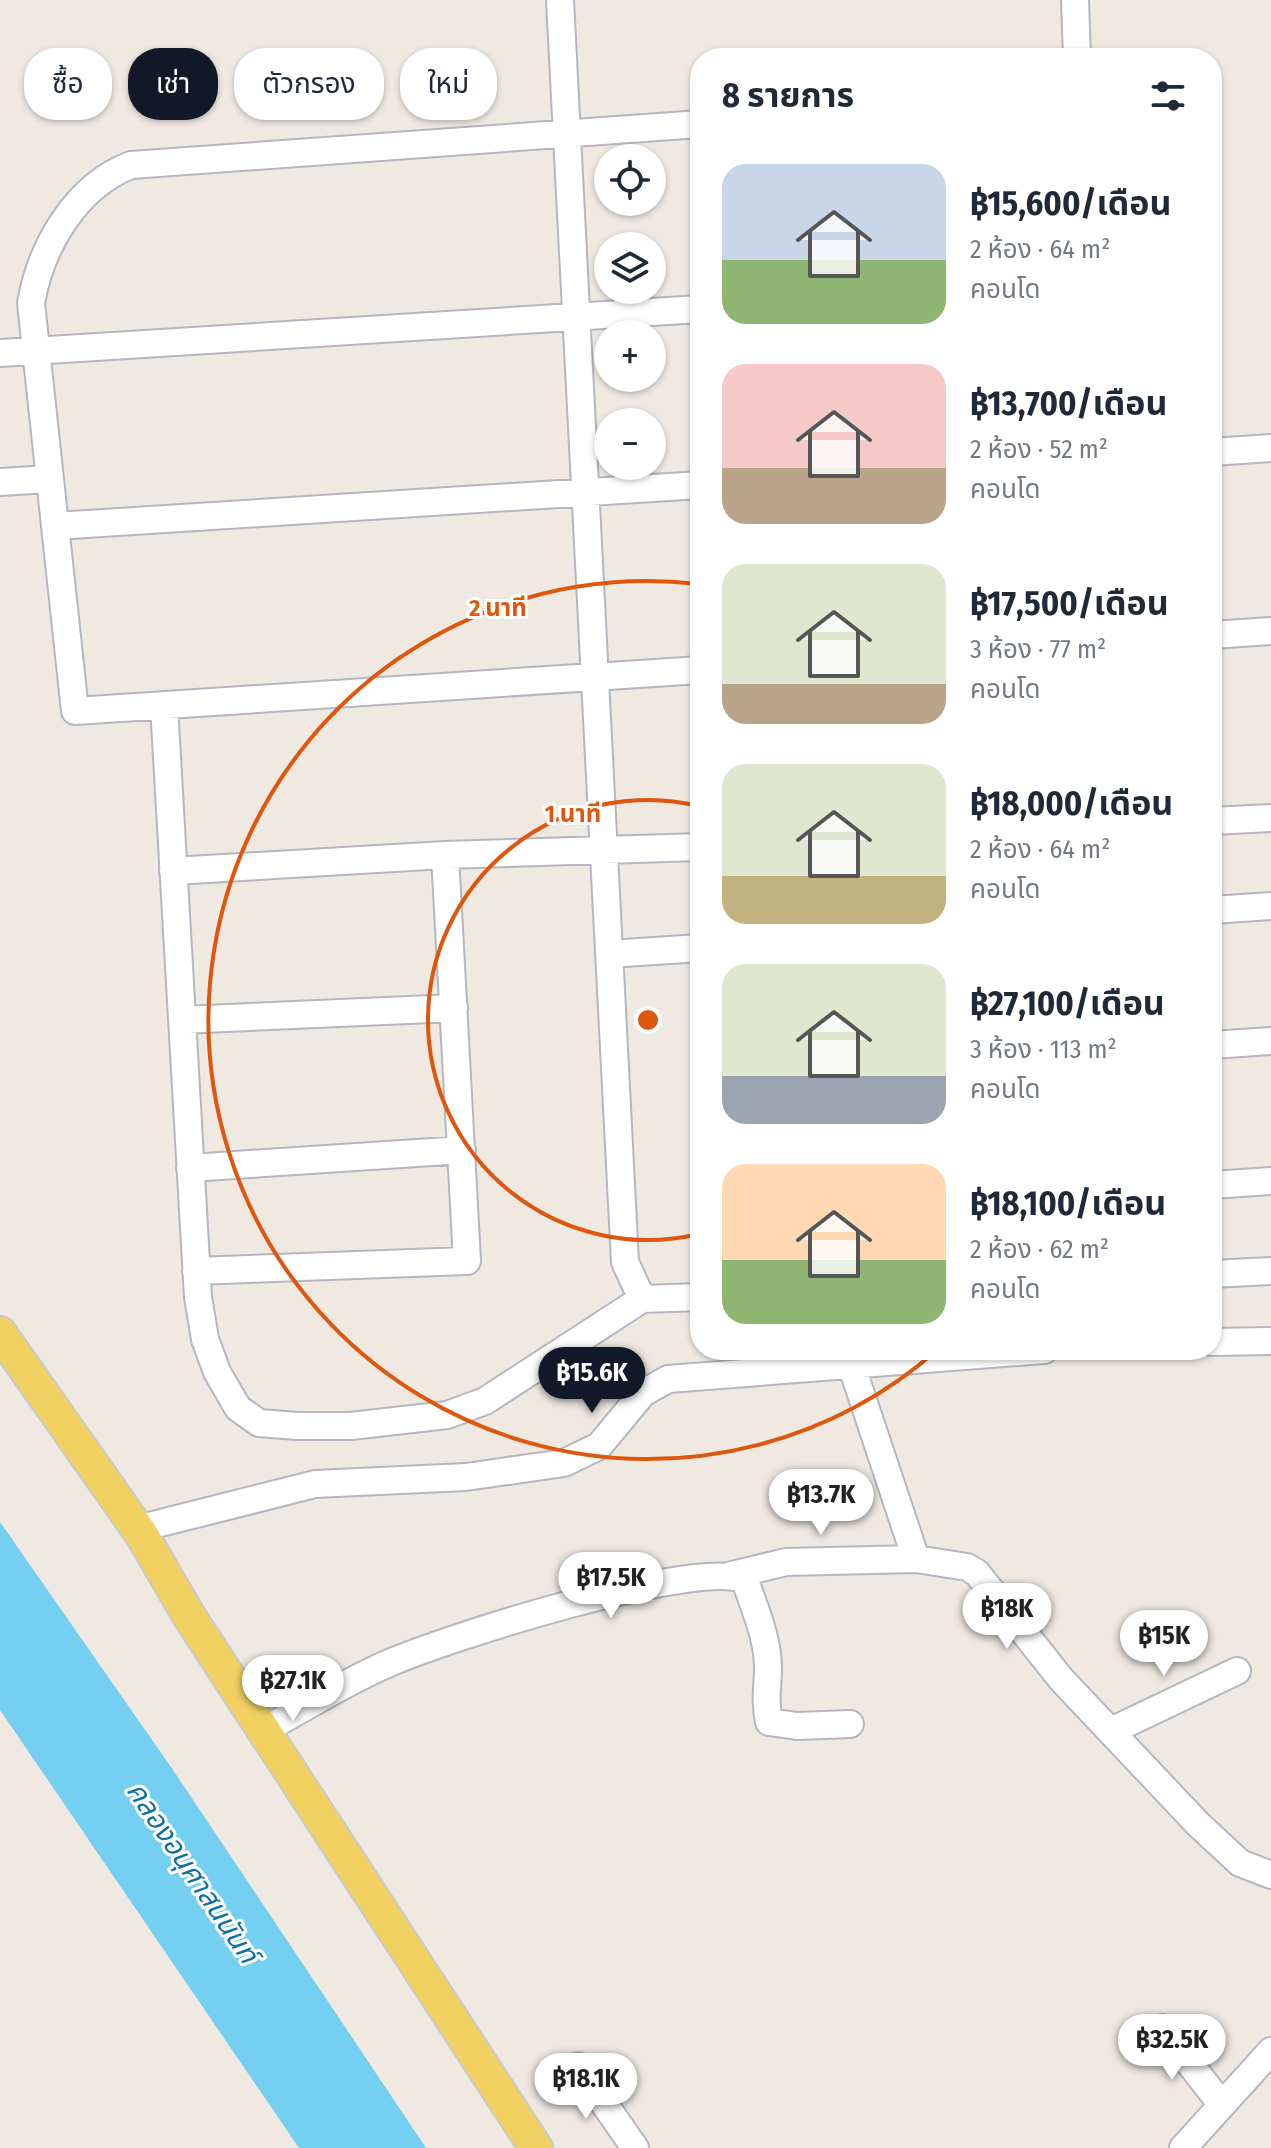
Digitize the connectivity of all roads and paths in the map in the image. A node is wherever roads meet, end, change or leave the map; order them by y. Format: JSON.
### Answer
{"nodes":[{"id":1,"x":560,"y":0,"type":"edge"},
{"id":2,"x":1075,"y":0,"type":"edge"},
{"id":3,"x":1077,"y":48,"type":"edge"},
{"id":4,"x":690,"y":125,"type":"edge"},
{"id":5,"x":566,"y":134,"type":"junction"},
{"id":6,"x":690,"y":310,"type":"edge"},
{"id":7,"x":576,"y":317,"type":"junction"},
{"id":8,"x":37,"y":351,"type":"junction"},
{"id":9,"x":0,"y":353,"type":"edge"},
{"id":10,"x":1271,"y":448,"type":"edge"},
{"id":11,"x":1222,"y":451,"type":"edge"},
{"id":12,"x":50,"y":479,"type":"junction"},
{"id":13,"x":0,"y":482,"type":"edge"},
{"id":14,"x":690,"y":486,"type":"edge"},
{"id":15,"x":585,"y":492,"type":"junction"},
{"id":16,"x":55,"y":526,"type":"junction"},
{"id":17,"x":1271,"y":631,"type":"edge"},
{"id":18,"x":1222,"y":634,"type":"edge"},
{"id":19,"x":690,"y":671,"type":"edge"},
{"id":20,"x":595,"y":677,"type":"junction"},
{"id":21,"x":164,"y":705,"type":"junction"},
{"id":22,"x":1271,"y":818,"type":"edge"},
{"id":23,"x":1222,"y":820,"type":"edge"},
{"id":24,"x":690,"y":847,"type":"edge"},
{"id":25,"x":603,"y":851,"type":"junction"},
{"id":26,"x":445,"y":855,"type":"junction"},
{"id":27,"x":173,"y":871,"type":"junction"},
{"id":28,"x":1271,"y":906,"type":"edge"},
{"id":29,"x":1222,"y":909,"type":"edge"},
{"id":30,"x":690,"y":949,"type":"edge"},
{"id":31,"x":609,"y":954,"type":"junction"},
{"id":32,"x":454,"y":1008,"type":"junction"},
{"id":33,"x":182,"y":1020,"type":"junction"},
{"id":34,"x":1271,"y":1041,"type":"edge"},
{"id":35,"x":1222,"y":1044,"type":"edge"},
{"id":36,"x":462,"y":1150,"type":"junction"},
{"id":37,"x":190,"y":1168,"type":"junction"},
{"id":38,"x":1271,"y":1181,"type":"edge"},
{"id":39,"x":1222,"y":1184,"type":"edge"},
{"id":40,"x":196,"y":1271,"type":"junction"},
{"id":41,"x":1271,"y":1271,"type":"edge"},
{"id":42,"x":1222,"y":1273,"type":"edge"},
{"id":43,"x":690,"y":1297,"type":"edge"},
{"id":44,"x":642,"y":1299,"type":"junction"},
{"id":45,"x":0,"y":1333,"type":"edge"},
{"id":46,"x":1271,"y":1341,"type":"edge"},
{"id":47,"x":1222,"y":1342,"type":"edge"},
{"id":48,"x":906,"y":1360,"type":"edge"},
{"id":49,"x":851,"y":1364,"type":"junction"},
{"id":50,"x":137,"y":1529,"type":"junction"},
{"id":51,"x":916,"y":1559,"type":"junction"},
{"id":52,"x":732,"y":1575,"type":"junction"},
{"id":53,"x":1237,"y":1671,"type":"dead end"},
{"id":54,"x":850,"y":1724,"type":"dead end"},
{"id":55,"x":264,"y":1730,"type":"junction"},
{"id":56,"x":1113,"y":1730,"type":"junction"},
{"id":57,"x":1271,"y":1875,"type":"edge"},
{"id":58,"x":1162,"y":2028,"type":"dead end"},
{"id":59,"x":1271,"y":2051,"type":"edge"},
{"id":60,"x":578,"y":2066,"type":"dead end"},
{"id":61,"x":1222,"y":2105,"type":"junction"},
{"id":62,"x":536,"y":2148,"type":"edge"},
{"id":63,"x":635,"y":2148,"type":"edge"},
{"id":64,"x":1183,"y":2148,"type":"edge"}],
"edges":[{"from":1,"to":5,"type":"street"},
{"from":2,"to":3,"type":"street"},
{"from":4,"to":5,"type":"street"},
{"from":5,"to":7,"type":"street"},
{"from":5,"to":8,"type":"street"},
{"from":6,"to":7,"type":"street"},
{"from":7,"to":8,"type":"street"},
{"from":7,"to":15,"type":"street"},
{"from":8,"to":9,"type":"street"},
{"from":8,"to":12,"type":"street"},
{"from":10,"to":11,"type":"street"},
{"from":12,"to":13,"type":"street"},
{"from":12,"to":16,"type":"street"},
{"from":14,"to":15,"type":"street"},
{"from":15,"to":16,"type":"street"},
{"from":15,"to":20,"type":"street"},
{"from":16,"to":21,"type":"street"},
{"from":17,"to":18,"type":"street"},
{"from":19,"to":20,"type":"street"},
{"from":20,"to":21,"type":"street"},
{"from":20,"to":25,"type":"street"},
{"from":21,"to":27,"type":"street"},
{"from":22,"to":23,"type":"street"},
{"from":24,"to":25,"type":"street"},
{"from":25,"to":26,"type":"street"},
{"from":25,"to":31,"type":"street"},
{"from":26,"to":27,"type":"street"},
{"from":26,"to":32,"type":"street"},
{"from":27,"to":33,"type":"street"},
{"from":28,"to":29,"type":"street"},
{"from":30,"to":31,"type":"street"},
{"from":31,"to":44,"type":"street"},
{"from":32,"to":33,"type":"street"},
{"from":32,"to":36,"type":"street"},
{"from":33,"to":37,"type":"street"},
{"from":34,"to":35,"type":"street"},
{"from":36,"to":37,"type":"street"},
{"from":36,"to":40,"type":"street"},
{"from":37,"to":40,"type":"street"},
{"from":38,"to":39,"type":"street"},
{"from":40,"to":44,"type":"street"},
{"from":41,"to":42,"type":"street"},
{"from":43,"to":44,"type":"street"},
{"from":45,"to":50,"type":"main road"},
{"from":46,"to":47,"type":"street"},
{"from":48,"to":49,"type":"street"},
{"from":49,"to":50,"type":"street"},
{"from":49,"to":51,"type":"street"},
{"from":50,"to":55,"type":"main road"},
{"from":51,"to":52,"type":"street"},
{"from":51,"to":56,"type":"street"},
{"from":52,"to":54,"type":"street"},
{"from":52,"to":55,"type":"street"},
{"from":53,"to":56,"type":"street"},
{"from":55,"to":62,"type":"main road"},
{"from":56,"to":57,"type":"street"},
{"from":58,"to":61,"type":"street"},
{"from":59,"to":61,"type":"street"},
{"from":60,"to":63,"type":"street"},
{"from":61,"to":64,"type":"street"}]}
